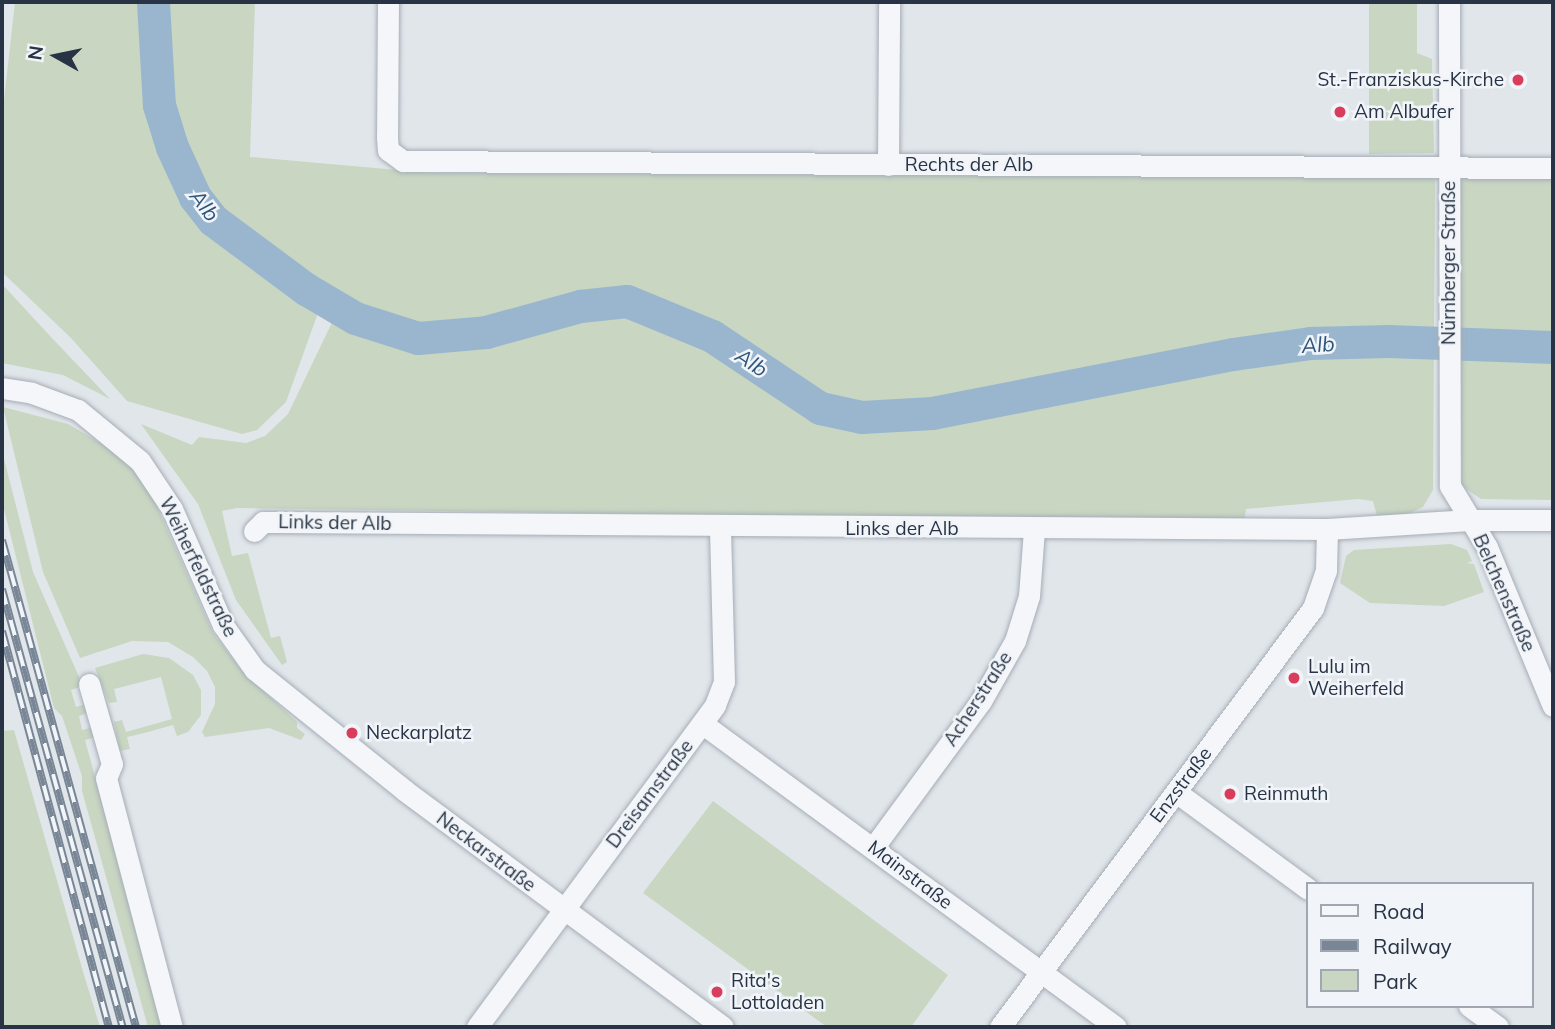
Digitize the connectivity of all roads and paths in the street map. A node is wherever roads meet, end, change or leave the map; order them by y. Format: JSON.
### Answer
{"nodes":[{"id":1,"x":388,"y":2,"type":"edge"},
{"id":2,"x":889,"y":2,"type":"edge"},
{"id":3,"x":1449,"y":2,"type":"edge"},
{"id":4,"x":888,"y":164,"type":"junction"},
{"id":5,"x":1449,"y":167,"type":"junction"},
{"id":6,"x":1553,"y":168,"type":"edge"},
{"id":7,"x":2,"y":388,"type":"edge"},
{"id":8,"x":1470,"y":520,"type":"junction"},
{"id":9,"x":1553,"y":520,"type":"edge"},
{"id":10,"x":720,"y":527,"type":"junction"},
{"id":11,"x":1327,"y":529,"type":"junction"},
{"id":12,"x":1034,"y":530,"type":"junction"},
{"id":13,"x":254,"y":531,"type":"dead end"},
{"id":14,"x":255,"y":670,"type":"joint"},
{"id":15,"x":89,"y":684,"type":"dead end"},
{"id":16,"x":1553,"y":706,"type":"edge"},
{"id":17,"x":703,"y":724,"type":"junction"},
{"id":18,"x":1176,"y":792,"type":"junction"},
{"id":19,"x":873,"y":848,"type":"junction"},
{"id":20,"x":1306,"y":888,"type":"edge"},
{"id":21,"x":564,"y":909,"type":"junction"},
{"id":22,"x":1042,"y":973,"type":"junction"},
{"id":23,"x":1472,"y":1008,"type":"edge"},
{"id":24,"x":172,"y":1027,"type":"edge"},
{"id":25,"x":477,"y":1027,"type":"edge"},
{"id":26,"x":723,"y":1027,"type":"edge"},
{"id":27,"x":1000,"y":1027,"type":"edge"},
{"id":28,"x":1116,"y":1027,"type":"edge"},
{"id":29,"x":1498,"y":1027,"type":"edge"}],
"edges":[{"from":1,"to":4,"type":"street","name":"Rechts der Alb"},
{"from":2,"to":4,"type":"street"},
{"from":3,"to":5,"type":"street","name":"Nürnberger Straße"},
{"from":4,"to":5,"type":"street","name":"Rechts der Alb"},
{"from":5,"to":6,"type":"street","name":"Rechts der Alb"},
{"from":5,"to":8,"type":"street","name":"Nürnberger Straße"},
{"from":7,"to":14,"type":"street","name":"Weiherfeldstraße"},
{"from":8,"to":9,"type":"street","name":"Links der Alb"},
{"from":8,"to":11,"type":"street","name":"Links der Alb"},
{"from":8,"to":16,"type":"street","name":"Belchenstraße"},
{"from":10,"to":12,"type":"street","name":"Links der Alb"},
{"from":10,"to":13,"type":"street","name":"Links der Alb"},
{"from":10,"to":17,"type":"street","name":"Dreisamstraße"},
{"from":11,"to":12,"type":"street","name":"Links der Alb"},
{"from":11,"to":18,"type":"street","name":"Enzstraße"},
{"from":12,"to":19,"type":"street","name":"Acherstraße"},
{"from":14,"to":21,"type":"street","name":"Neckarstraße"},
{"from":15,"to":24,"type":"street"},
{"from":17,"to":19,"type":"street","name":"Mainstraße"},
{"from":17,"to":21,"type":"street","name":"Dreisamstraße"},
{"from":18,"to":20,"type":"street"},
{"from":18,"to":22,"type":"street","name":"Enzstraße"},
{"from":19,"to":22,"type":"street","name":"Mainstraße"},
{"from":21,"to":25,"type":"street","name":"Dreisamstraße"},
{"from":21,"to":26,"type":"street","name":"Neckarstraße"},
{"from":22,"to":27,"type":"street","name":"Enzstraße"},
{"from":22,"to":28,"type":"street","name":"Mainstraße"},
{"from":23,"to":29,"type":"street"}]}
